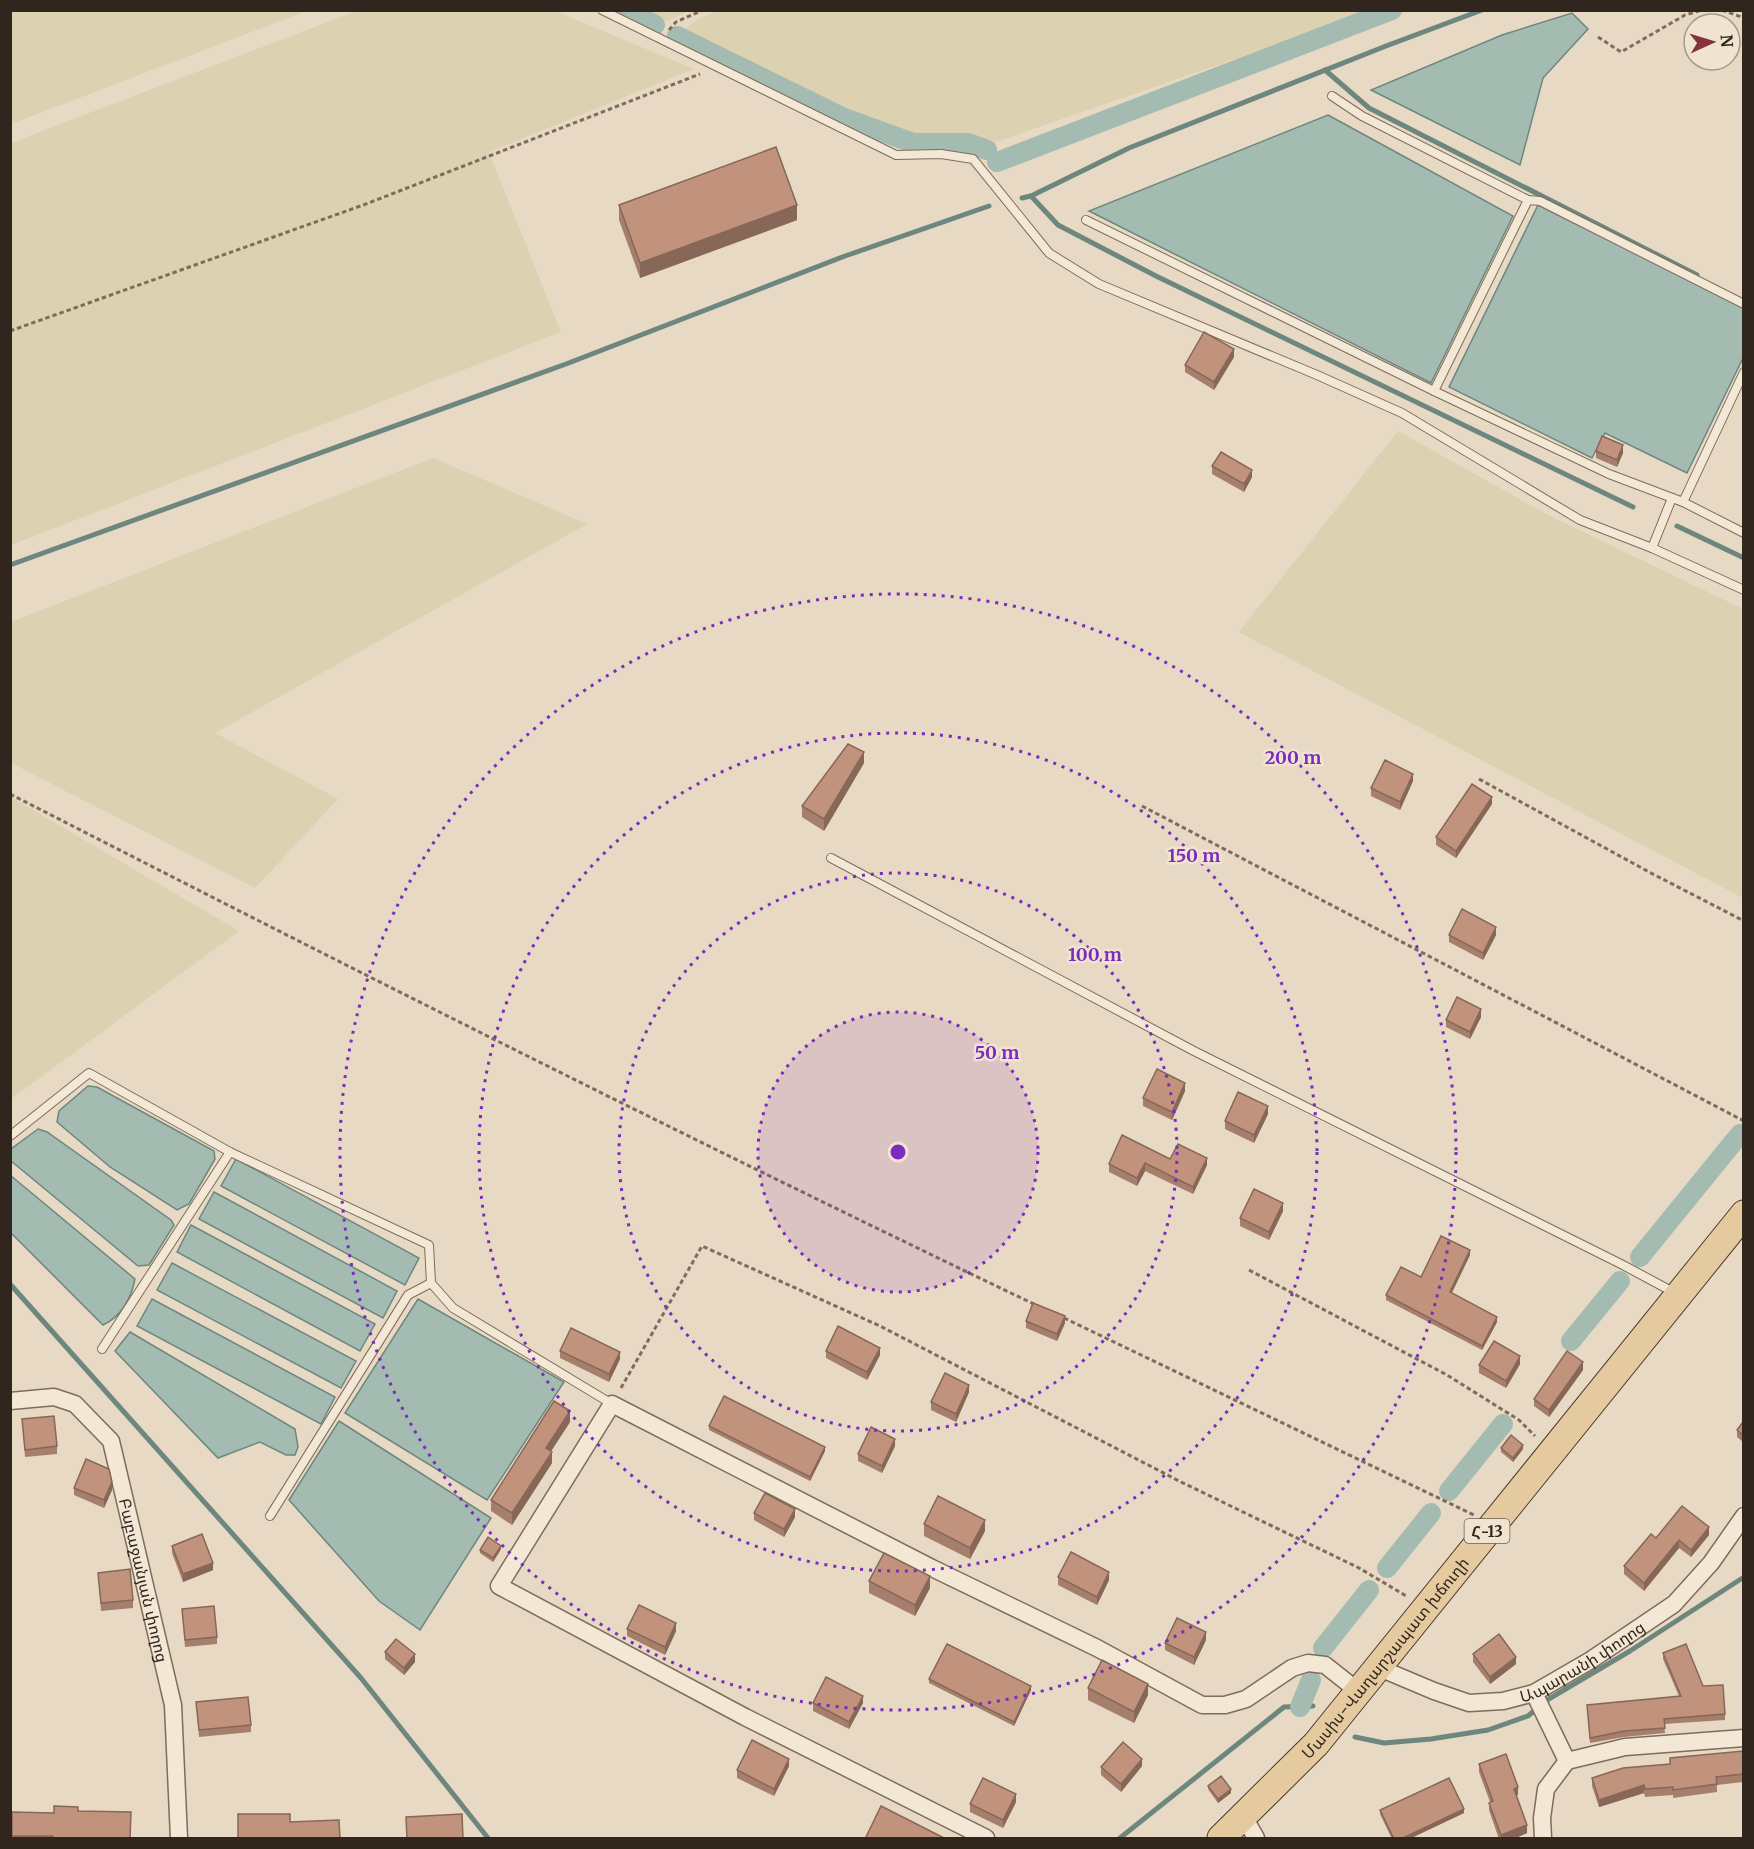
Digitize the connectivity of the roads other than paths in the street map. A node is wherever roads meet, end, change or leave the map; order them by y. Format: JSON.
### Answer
{"nodes":[{"id":1,"x":602,"y":10,"type":"edge"},
{"id":2,"x":1332,"y":96,"type":"dead end"},
{"id":3,"x":1528,"y":200,"type":"junction"},
{"id":4,"x":1086,"y":220,"type":"dead end"},
{"id":5,"x":1743,"y":304,"type":"edge"},
{"id":6,"x":1743,"y":372,"type":"edge"},
{"id":7,"x":1434,"y":391,"type":"junction"},
{"id":8,"x":1672,"y":498,"type":"junction"},
{"id":9,"x":1683,"y":502,"type":"junction"},
{"id":10,"x":1743,"y":533,"type":"edge"},
{"id":11,"x":1652,"y":548,"type":"junction"},
{"id":12,"x":1743,"y":590,"type":"edge"},
{"id":13,"x":831,"y":858,"type":"dead end"},
{"id":14,"x":10,"y":1136,"type":"edge"},
{"id":15,"x":230,"y":1152,"type":"junction"},
{"id":16,"x":1743,"y":1214,"type":"edge"},
{"id":17,"x":431,"y":1283,"type":"junction"},
{"id":18,"x":1678,"y":1295,"type":"junction"},
{"id":19,"x":102,"y":1349,"type":"dead end"},
{"id":20,"x":10,"y":1401,"type":"edge"},
{"id":21,"x":612,"y":1404,"type":"junction"},
{"id":22,"x":270,"y":1516,"type":"dead end"},
{"id":23,"x":1743,"y":1516,"type":"edge"},
{"id":24,"x":1377,"y":1667,"type":"junction"},
{"id":25,"x":1358,"y":1691,"type":"junction"},
{"id":26,"x":1534,"y":1693,"type":"junction"},
{"id":27,"x":1743,"y":1738,"type":"edge"},
{"id":28,"x":1567,"y":1761,"type":"junction"},
{"id":29,"x":1250,"y":1828,"type":"edge"},
{"id":30,"x":179,"y":1839,"type":"edge"},
{"id":31,"x":986,"y":1839,"type":"edge"},
{"id":32,"x":1221,"y":1839,"type":"edge"},
{"id":33,"x":1543,"y":1839,"type":"edge"}],
"edges":[{"from":1,"to":11,"type":"lane"},
{"from":2,"to":3,"type":"lane"},
{"from":3,"to":5,"type":"lane"},
{"from":3,"to":7,"type":"lane"},
{"from":4,"to":7,"type":"lane"},
{"from":6,"to":9,"type":"lane"},
{"from":7,"to":8,"type":"lane"},
{"from":8,"to":9,"type":"lane"},
{"from":8,"to":11,"type":"lane"},
{"from":9,"to":10,"type":"lane"},
{"from":11,"to":12,"type":"lane"},
{"from":13,"to":18,"type":"lane"},
{"from":14,"to":15,"type":"lane"},
{"from":15,"to":17,"type":"lane"},
{"from":15,"to":19,"type":"lane"},
{"from":16,"to":18,"type":"main road","name":"Մասիս-Վաղարշապատ խճուղի","number":"Հ-13"},
{"from":17,"to":21,"type":"lane"},
{"from":17,"to":22,"type":"lane"},
{"from":18,"to":24,"type":"main road","name":"Մասիս-Վաղարշապատ խճուղի","number":"Հ-13"},
{"from":20,"to":30,"type":"street","name":"Բաբաջանյան փողոց"},
{"from":21,"to":25,"type":"street"},
{"from":21,"to":31,"type":"street"},
{"from":23,"to":26,"type":"street","name":"Ապարանի փողոց"},
{"from":24,"to":25,"type":"main road","name":"Մասիս-Վաղարշապատ խճուղի","number":"Հ-13"},
{"from":24,"to":26,"type":"street","name":"Ապարանի փողոց"},
{"from":25,"to":29,"type":"main road","name":"Մասիս-Վաղարշապատ խճուղի","number":"Հ-13"},
{"from":26,"to":28,"type":"street"},
{"from":27,"to":28,"type":"street"},
{"from":28,"to":33,"type":"street"},
{"from":29,"to":32,"type":"main road","name":"Մասիս-Վաղարշապատ խճուղի","number":"Հ-13"}]}
